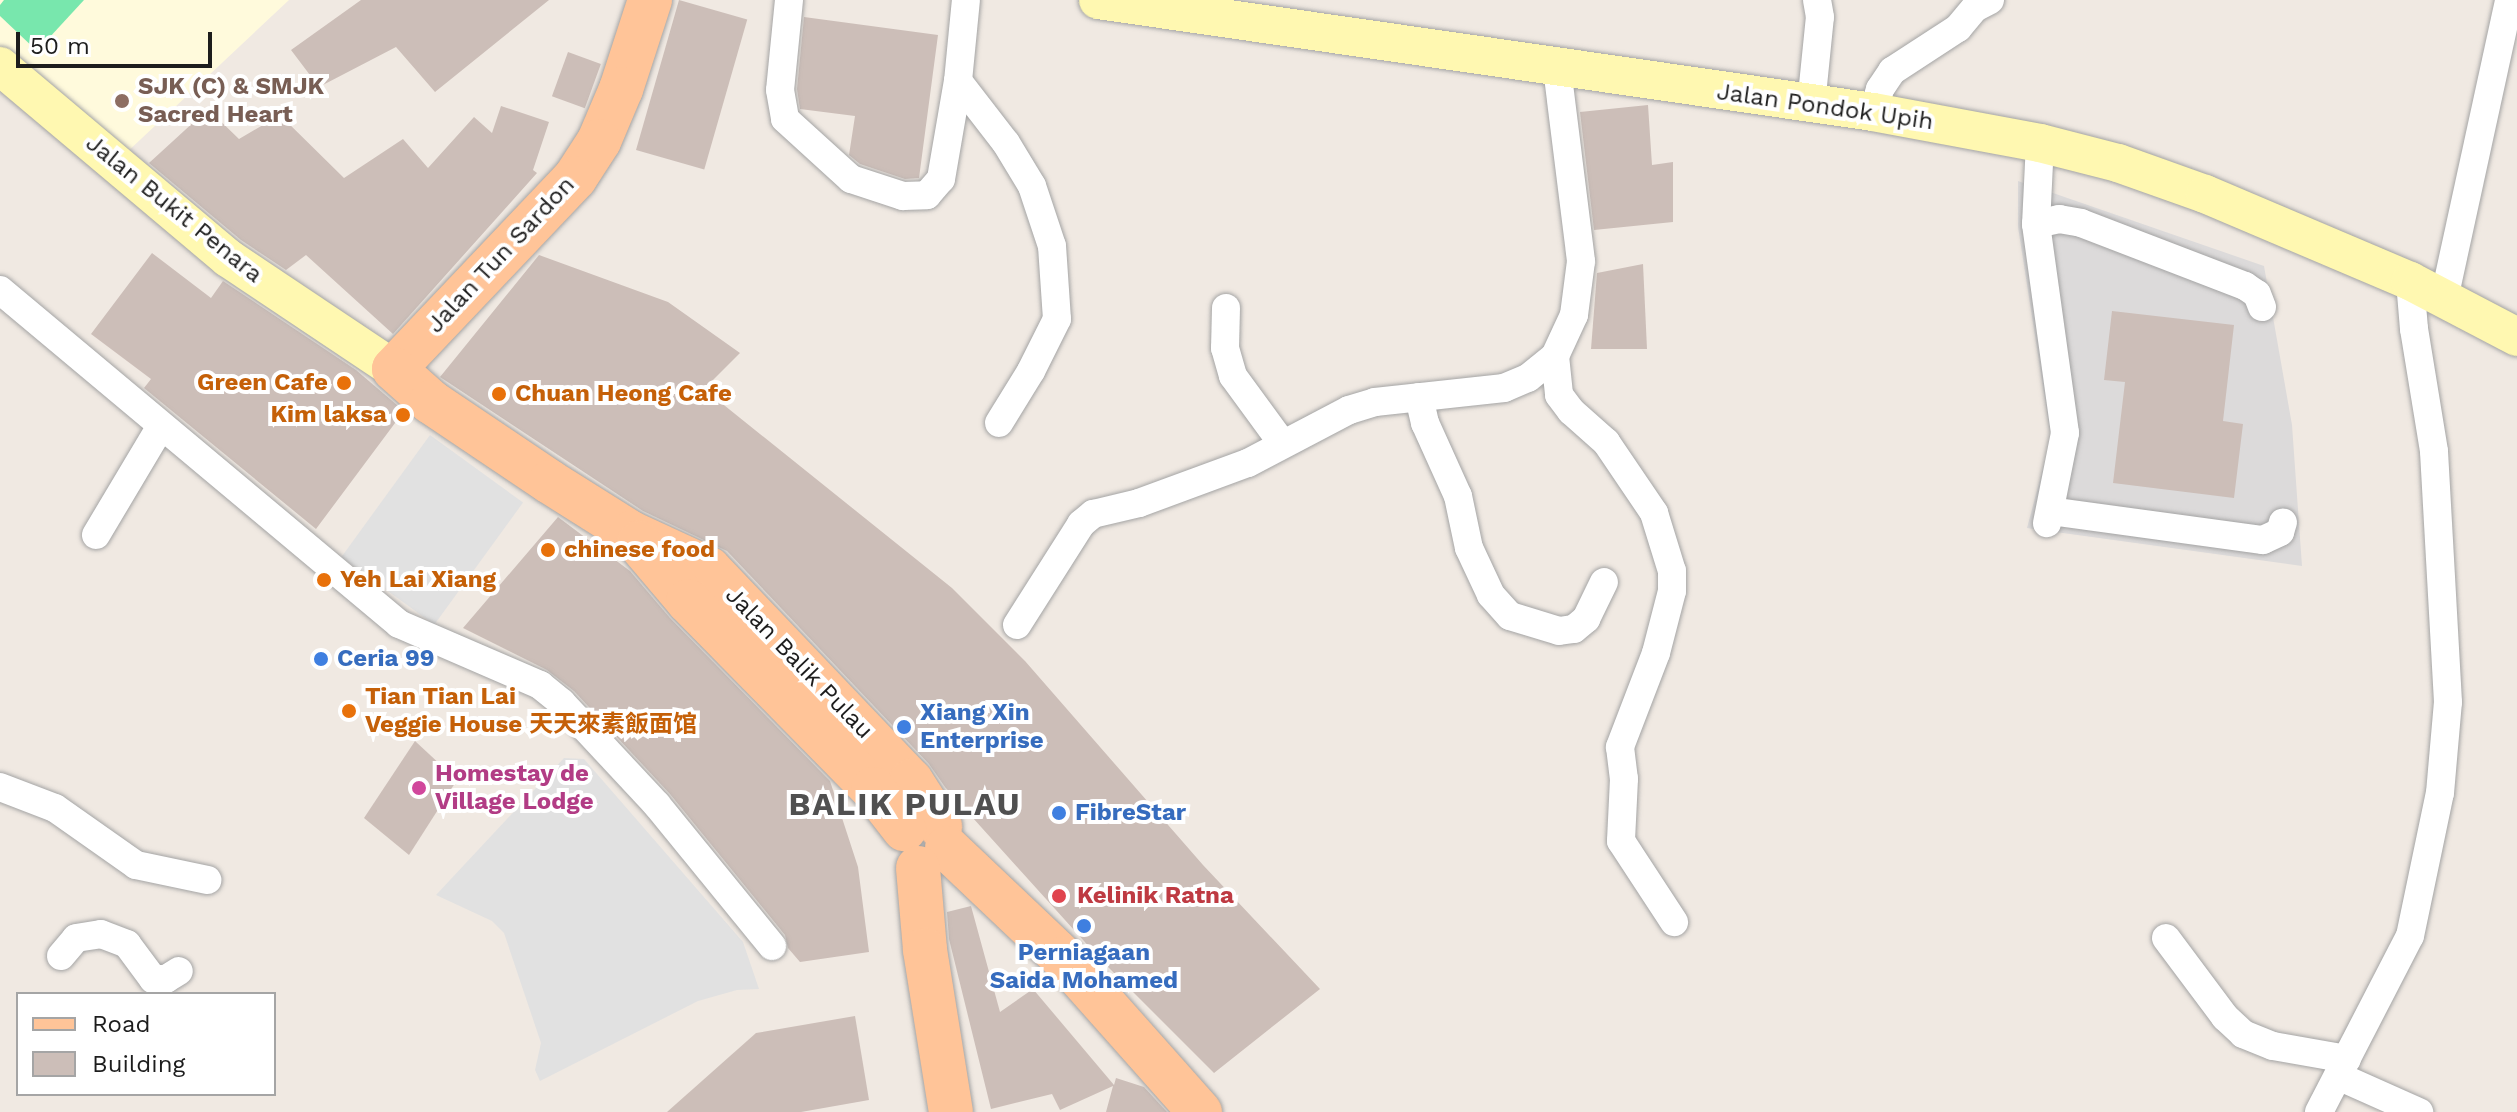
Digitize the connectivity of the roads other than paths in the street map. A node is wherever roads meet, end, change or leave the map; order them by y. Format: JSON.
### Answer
{"nodes":[{"id":1,"x":650,"y":0,"type":"edge"},
{"id":2,"x":789,"y":0,"type":"edge"},
{"id":3,"x":966,"y":0,"type":"edge"},
{"id":4,"x":1098,"y":0,"type":"edge"},
{"id":5,"x":1817,"y":0,"type":"edge"},
{"id":6,"x":2509,"y":0,"type":"edge"},
{"id":7,"x":1981,"y":3,"type":"edge"},
{"id":8,"x":0,"y":66,"type":"edge"},
{"id":9,"x":1557,"y":68,"type":"junction"},
{"id":10,"x":958,"y":81,"type":"junction"},
{"id":11,"x":1811,"y":105,"type":"junction"},
{"id":12,"x":1873,"y":112,"type":"junction"},
{"id":13,"x":2040,"y":143,"type":"junction"},
{"id":14,"x":2036,"y":224,"type":"junction"},
{"id":15,"x":2410,"y":281,"type":"junction"},
{"id":16,"x":0,"y":290,"type":"edge"},
{"id":17,"x":2444,"y":299,"type":"junction"},
{"id":18,"x":2262,"y":307,"type":"dead end"},
{"id":19,"x":1226,"y":308,"type":"dead end"},
{"id":20,"x":2517,"y":337,"type":"edge"},
{"id":21,"x":1555,"y":356,"type":"junction"},
{"id":22,"x":394,"y":369,"type":"junction"},
{"id":23,"x":1419,"y":397,"type":"junction"},
{"id":24,"x":999,"y":423,"type":"dead end"},
{"id":25,"x":161,"y":426,"type":"junction"},
{"id":26,"x":1282,"y":443,"type":"junction"},
{"id":27,"x":2283,"y":522,"type":"dead end"},
{"id":28,"x":96,"y":535,"type":"dead end"},
{"id":29,"x":1604,"y":582,"type":"dead end"},
{"id":30,"x":1017,"y":625,"type":"dead end"},
{"id":31,"x":0,"y":787,"type":"edge"},
{"id":32,"x":927,"y":843,"type":"junction"},
{"id":33,"x":207,"y":880,"type":"dead end"},
{"id":34,"x":1674,"y":922,"type":"dead end"},
{"id":35,"x":2166,"y":938,"type":"dead end"},
{"id":36,"x":772,"y":946,"type":"dead end"},
{"id":37,"x":61,"y":956,"type":"dead end"},
{"id":38,"x":179,"y":971,"type":"dead end"},
{"id":39,"x":2342,"y":1068,"type":"junction"},
{"id":40,"x":2407,"y":1109,"type":"edge"},
{"id":41,"x":951,"y":1112,"type":"edge"},
{"id":42,"x":1200,"y":1112,"type":"edge"},
{"id":43,"x":2319,"y":1112,"type":"edge"}],
"edges":[{"from":1,"to":22,"type":"main road","name":"Jalan Tun Sardon"},
{"from":2,"to":10,"type":"street"},
{"from":3,"to":10,"type":"street"},
{"from":4,"to":9,"type":"main road","name":"Jalan Pondok Upih"},
{"from":5,"to":11,"type":"street"},
{"from":6,"to":17,"type":"street"},
{"from":7,"to":12,"type":"street"},
{"from":8,"to":22,"type":"main road","name":"Jalan Bukit Penara"},
{"from":9,"to":11,"type":"main road","name":"Jalan Pondok Upih"},
{"from":9,"to":21,"type":"street"},
{"from":10,"to":24,"type":"street"},
{"from":11,"to":12,"type":"main road","name":"Jalan Pondok Upih"},
{"from":12,"to":13,"type":"main road","name":"Jalan Pondok Upih"},
{"from":13,"to":14,"type":"street"},
{"from":13,"to":15,"type":"main road","name":"Jalan Pondok Upih"},
{"from":14,"to":18,"type":"street"},
{"from":14,"to":27,"type":"street"},
{"from":15,"to":17,"type":"main road","name":"Jalan Pondok Upih"},
{"from":15,"to":39,"type":"street"},
{"from":16,"to":25,"type":"street"},
{"from":17,"to":20,"type":"main road","name":"Jalan Pondok Upih"},
{"from":19,"to":26,"type":"street"},
{"from":21,"to":23,"type":"street"},
{"from":21,"to":34,"type":"street"},
{"from":22,"to":32,"type":"main road","name":"Jalan Balik Pulau"},
{"from":23,"to":26,"type":"street"},
{"from":23,"to":29,"type":"street"},
{"from":25,"to":28,"type":"street"},
{"from":25,"to":36,"type":"street"},
{"from":26,"to":30,"type":"street"},
{"from":31,"to":33,"type":"street"},
{"from":32,"to":41,"type":"main road"},
{"from":32,"to":42,"type":"main road","name":"Jalan Balik Pulau"},
{"from":35,"to":39,"type":"street"},
{"from":37,"to":38,"type":"street"},
{"from":39,"to":40,"type":"street"},
{"from":39,"to":43,"type":"street"}]}
